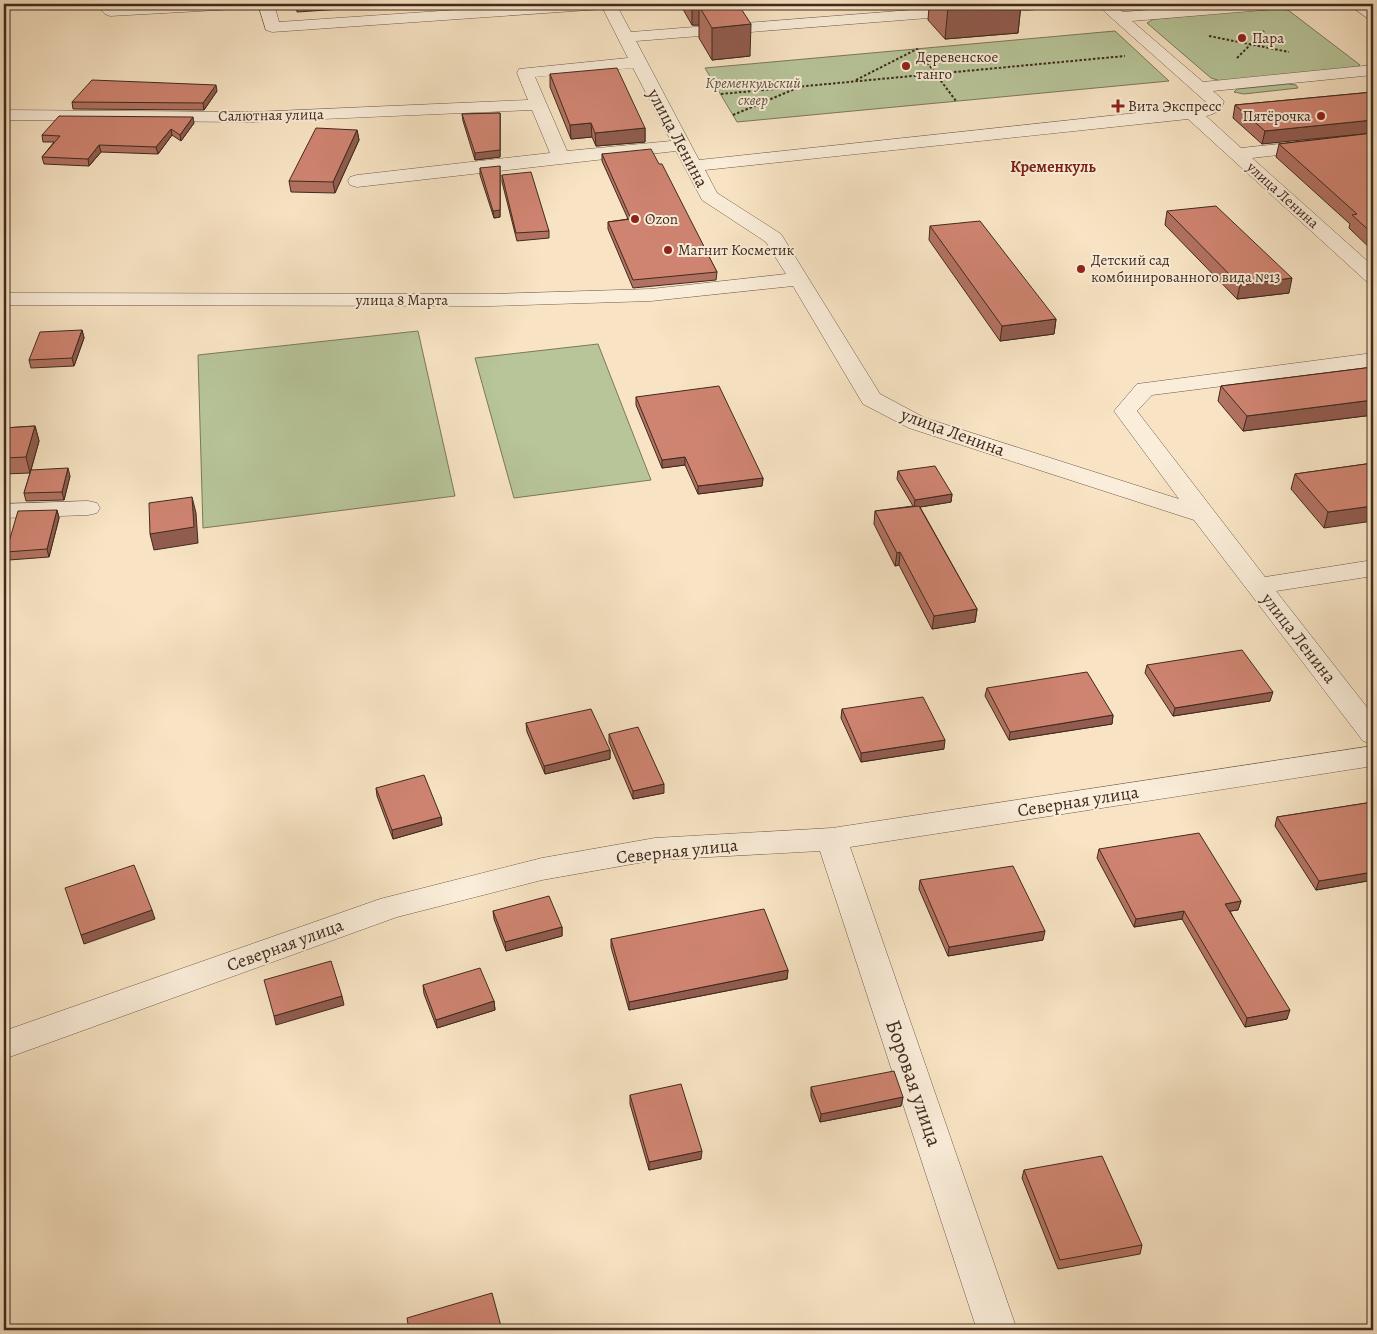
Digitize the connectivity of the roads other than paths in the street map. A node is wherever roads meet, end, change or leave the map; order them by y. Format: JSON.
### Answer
{"nodes":[{"id":1,"x":112,"y":4,"type":"edge"},
{"id":2,"x":236,"y":4,"type":"edge"},
{"id":3,"x":266,"y":4,"type":"edge"},
{"id":4,"x":608,"y":4,"type":"edge"},
{"id":5,"x":1042,"y":4,"type":"edge"},
{"id":6,"x":1105,"y":4,"type":"edge"},
{"id":7,"x":1275,"y":4,"type":"edge"},
{"id":8,"x":1356,"y":4,"type":"edge"},
{"id":9,"x":1373,"y":15,"type":"edge"},
{"id":10,"x":1119,"y":16,"type":"junction"},
{"id":11,"x":626,"y":37,"type":"junction"},
{"id":12,"x":638,"y":62,"type":"junction"},
{"id":13,"x":1373,"y":70,"type":"edge"},
{"id":14,"x":1200,"y":87,"type":"junction"},
{"id":15,"x":538,"y":105,"type":"junction"},
{"id":16,"x":1192,"y":113,"type":"junction"},
{"id":17,"x":4,"y":115,"type":"edge"},
{"id":18,"x":1373,"y":139,"type":"edge"},
{"id":19,"x":682,"y":146,"type":"junction"},
{"id":20,"x":1238,"y":154,"type":"junction"},
{"id":21,"x":560,"y":158,"type":"junction"},
{"id":22,"x":693,"y":166,"type":"junction"},
{"id":23,"x":357,"y":181,"type":"dead end"},
{"id":24,"x":1371,"y":273,"type":"edge"},
{"id":25,"x":800,"y":279,"type":"junction"},
{"id":26,"x":4,"y":299,"type":"edge"},
{"id":27,"x":1373,"y":360,"type":"edge"},
{"id":28,"x":88,"y":508,"type":"dead end"},
{"id":29,"x":4,"y":512,"type":"edge"},
{"id":30,"x":1203,"y":515,"type":"junction"},
{"id":31,"x":1373,"y":568,"type":"edge"},
{"id":32,"x":1259,"y":586,"type":"junction"},
{"id":33,"x":1373,"y":734,"type":"edge"},
{"id":34,"x":1373,"y":756,"type":"edge"},
{"id":35,"x":832,"y":839,"type":"junction"},
{"id":36,"x":4,"y":1045,"type":"edge"},
{"id":37,"x":992,"y":1329,"type":"edge"}],
"edges":[{"from":1,"to":2,"type":"street"},
{"from":3,"to":4,"type":"street"},
{"from":4,"to":11,"type":"street","name":"улица Ленина"},
{"from":5,"to":11,"type":"street"},
{"from":6,"to":10,"type":"street"},
{"from":7,"to":10,"type":"street"},
{"from":8,"to":9,"type":"street"},
{"from":10,"to":14,"type":"street"},
{"from":11,"to":12,"type":"street","name":"улица Ленина"},
{"from":12,"to":15,"type":"street"},
{"from":12,"to":19,"type":"street","name":"улица Ленина"},
{"from":13,"to":14,"type":"street"},
{"from":14,"to":16,"type":"street"},
{"from":15,"to":17,"type":"street","name":"Салютная улица"},
{"from":15,"to":21,"type":"street"},
{"from":16,"to":20,"type":"street","name":"улица Ленина"},
{"from":16,"to":22,"type":"street"},
{"from":18,"to":20,"type":"street"},
{"from":19,"to":21,"type":"street"},
{"from":19,"to":22,"type":"street","name":"улица Ленина"},
{"from":20,"to":24,"type":"street","name":"улица Ленина"},
{"from":21,"to":23,"type":"street"},
{"from":22,"to":25,"type":"street","name":"улица Ленина"},
{"from":25,"to":26,"type":"street","name":"улица 8 Марта"},
{"from":25,"to":30,"type":"street","name":"улица Ленина"},
{"from":27,"to":30,"type":"street"},
{"from":28,"to":29,"type":"street"},
{"from":30,"to":32,"type":"street","name":"улица Ленина"},
{"from":31,"to":32,"type":"street"},
{"from":32,"to":33,"type":"street","name":"улица Ленина"},
{"from":34,"to":35,"type":"street","name":"Северная улица"},
{"from":35,"to":36,"type":"street","name":"Северная улица"},
{"from":35,"to":37,"type":"street","name":"Боровая улица"}]}
